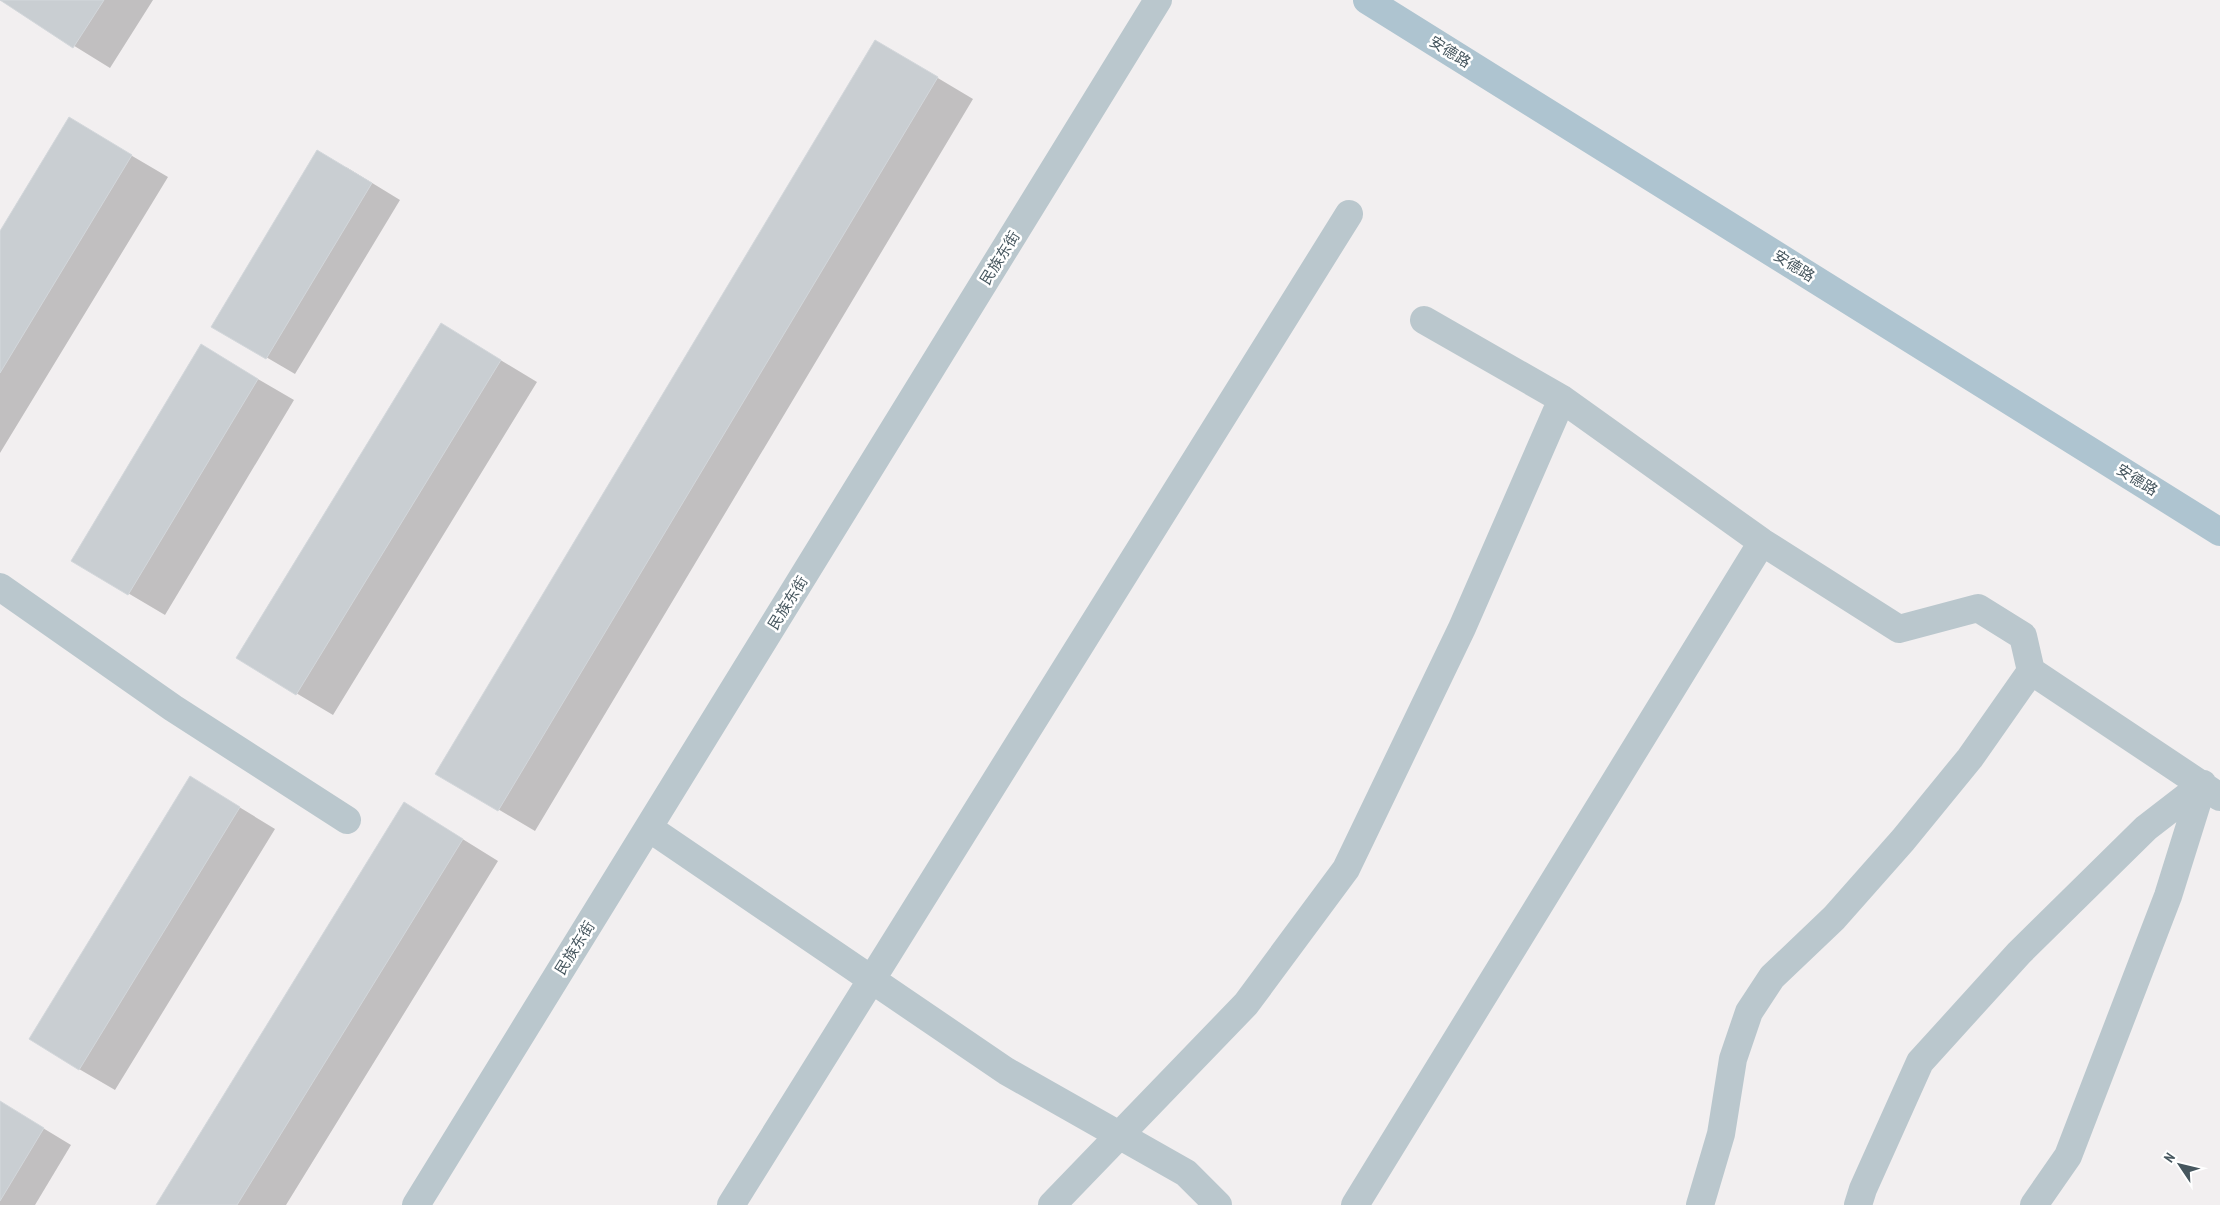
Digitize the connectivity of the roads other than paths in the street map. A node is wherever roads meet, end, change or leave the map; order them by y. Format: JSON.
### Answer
{"nodes":[{"id":1,"x":1158,"y":0,"type":"edge"},
{"id":2,"x":1367,"y":0,"type":"edge"},
{"id":3,"x":1349,"y":214,"type":"dead end"},
{"id":4,"x":1424,"y":320,"type":"dead end"},
{"id":5,"x":1562,"y":399,"type":"junction"},
{"id":6,"x":2220,"y":532,"type":"edge"},
{"id":7,"x":1762,"y":542,"type":"junction"},
{"id":8,"x":0,"y":587,"type":"edge"},
{"id":9,"x":2030,"y":671,"type":"junction"},
{"id":10,"x":2211,"y":791,"type":"edge"},
{"id":11,"x":347,"y":820,"type":"dead end"},
{"id":12,"x":649,"y":828,"type":"junction"},
{"id":13,"x":872,"y":979,"type":"junction"},
{"id":14,"x":1119,"y":1135,"type":"junction"},
{"id":15,"x":416,"y":1205,"type":"edge"},
{"id":16,"x":731,"y":1205,"type":"edge"},
{"id":17,"x":1052,"y":1205,"type":"edge"},
{"id":18,"x":1218,"y":1205,"type":"edge"},
{"id":19,"x":1355,"y":1205,"type":"edge"},
{"id":20,"x":1700,"y":1205,"type":"edge"},
{"id":21,"x":1858,"y":1205,"type":"edge"},
{"id":22,"x":2034,"y":1205,"type":"edge"}],
"edges":[{"from":1,"to":12,"type":"street","name":"民族东街"},
{"from":2,"to":6,"type":"main road","name":"安德路"},
{"from":3,"to":13,"type":"street"},
{"from":4,"to":5,"type":"street"},
{"from":5,"to":7,"type":"street"},
{"from":5,"to":14,"type":"street"},
{"from":7,"to":9,"type":"street"},
{"from":7,"to":19,"type":"street"},
{"from":8,"to":11,"type":"street"},
{"from":9,"to":10,"type":"street"},
{"from":9,"to":20,"type":"street"},
{"from":10,"to":21,"type":"street"},
{"from":10,"to":22,"type":"street"},
{"from":12,"to":13,"type":"street"},
{"from":12,"to":15,"type":"street","name":"民族东街"},
{"from":13,"to":14,"type":"street"},
{"from":13,"to":16,"type":"street"},
{"from":14,"to":17,"type":"street"},
{"from":14,"to":18,"type":"street"}]}
